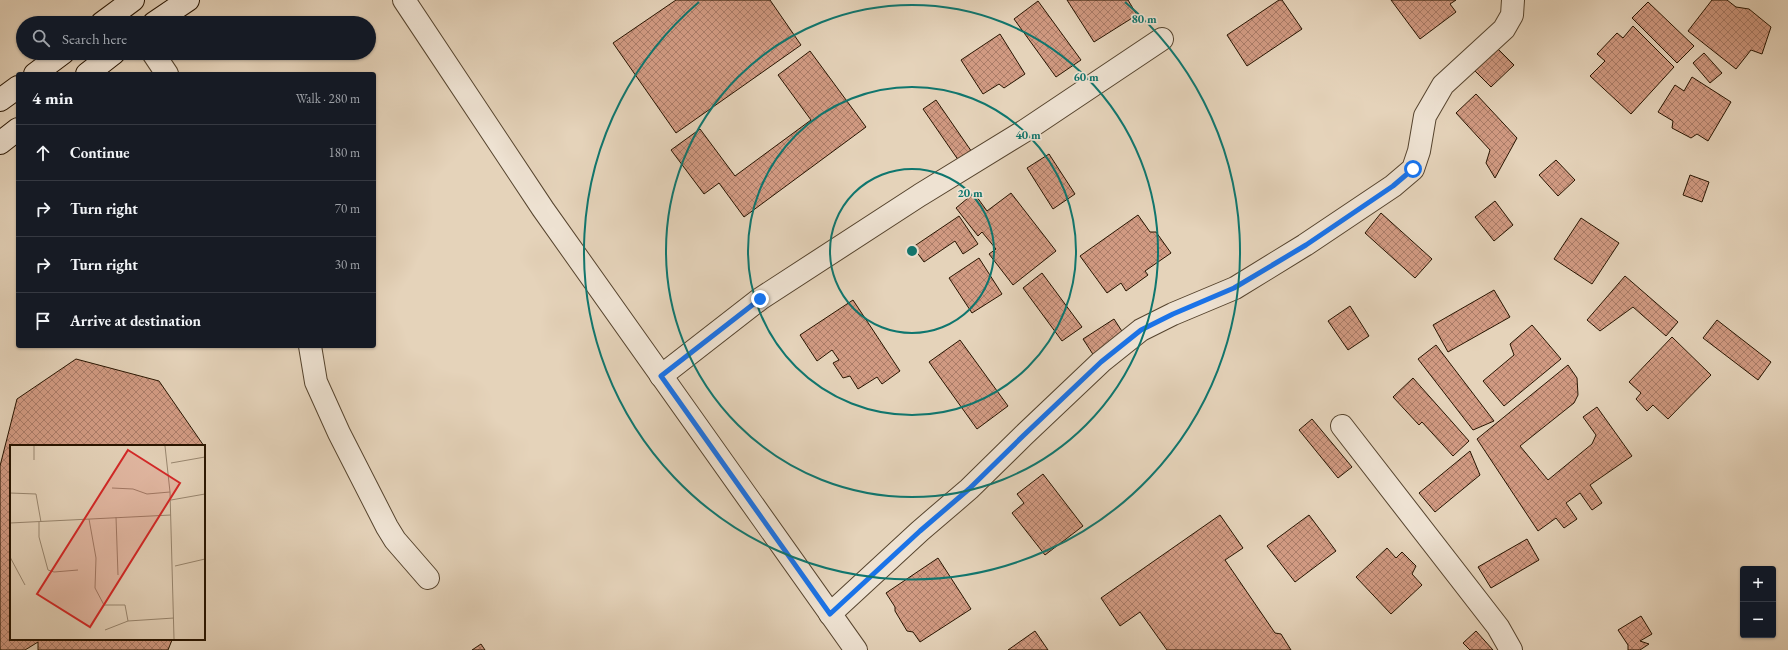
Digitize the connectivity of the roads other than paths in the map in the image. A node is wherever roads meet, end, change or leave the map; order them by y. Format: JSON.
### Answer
{"nodes":[{"id":1,"x":132,"y":0,"type":"edge"},
{"id":2,"x":188,"y":0,"type":"edge"},
{"id":3,"x":404,"y":0,"type":"edge"},
{"id":4,"x":1513,"y":0,"type":"edge"},
{"id":5,"x":111,"y":16,"type":"edge"},
{"id":6,"x":164,"y":16,"type":"edge"},
{"id":7,"x":1162,"y":39,"type":"dead end"},
{"id":8,"x":54,"y":60,"type":"edge"},
{"id":9,"x":105,"y":60,"type":"edge"},
{"id":10,"x":158,"y":60,"type":"edge"},
{"id":11,"x":38,"y":72,"type":"edge"},
{"id":12,"x":90,"y":72,"type":"edge"},
{"id":13,"x":166,"y":72,"type":"edge"},
{"id":14,"x":16,"y":88,"type":"edge"},
{"id":15,"x":0,"y":100,"type":"edge"},
{"id":16,"x":16,"y":131,"type":"edge"},
{"id":17,"x":0,"y":143,"type":"edge"},
{"id":18,"x":310,"y":348,"type":"edge"},
{"id":19,"x":661,"y":376,"type":"junction"},
{"id":20,"x":1342,"y":426,"type":"dead end"},
{"id":21,"x":428,"y":578,"type":"dead end"},
{"id":22,"x":830,"y":614,"type":"junction"},
{"id":23,"x":856,"y":650,"type":"edge"},
{"id":24,"x":1511,"y":650,"type":"edge"}],
"edges":[{"from":1,"to":5,"type":"street"},
{"from":2,"to":6,"type":"street"},
{"from":3,"to":19,"type":"street"},
{"from":4,"to":22,"type":"street"},
{"from":7,"to":19,"type":"street"},
{"from":8,"to":11,"type":"street"},
{"from":9,"to":12,"type":"street"},
{"from":10,"to":13,"type":"street"},
{"from":14,"to":15,"type":"street"},
{"from":16,"to":17,"type":"street"},
{"from":18,"to":21,"type":"street"},
{"from":19,"to":22,"type":"street"},
{"from":20,"to":24,"type":"street"},
{"from":22,"to":23,"type":"street"}]}
